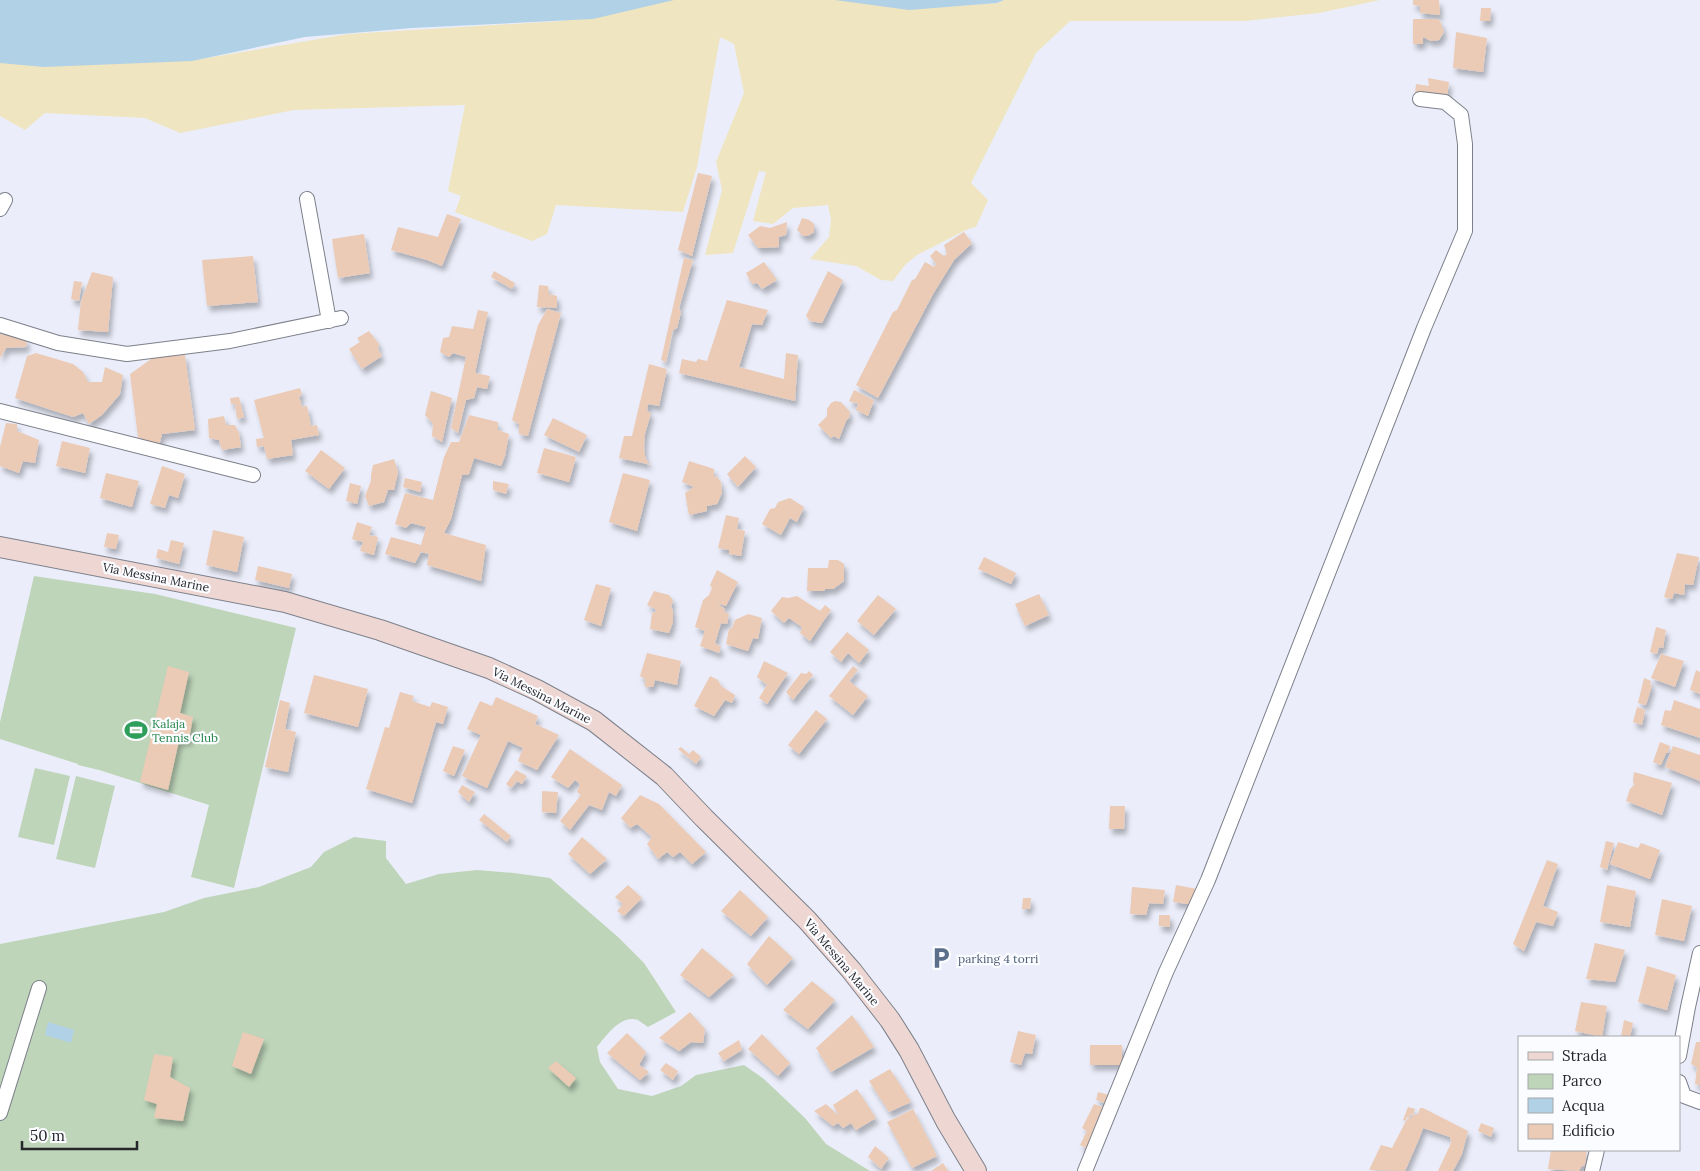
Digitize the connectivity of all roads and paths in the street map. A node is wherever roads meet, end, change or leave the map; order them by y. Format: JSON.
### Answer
{"nodes":[{"id":1,"x":1420,"y":99,"type":"dead end"},
{"id":2,"x":307,"y":199,"type":"dead end"},
{"id":3,"x":0,"y":325,"type":"edge"},
{"id":4,"x":0,"y":411,"type":"edge"},
{"id":5,"x":253,"y":475,"type":"dead end"},
{"id":6,"x":0,"y":547,"type":"edge"},
{"id":7,"x":1700,"y":953,"type":"edge"},
{"id":8,"x":39,"y":988,"type":"dead end"},
{"id":9,"x":1680,"y":1050,"type":"edge"},
{"id":10,"x":1680,"y":1086,"type":"edge"},
{"id":11,"x":1700,"y":1102,"type":"edge"},
{"id":12,"x":0,"y":1113,"type":"edge"},
{"id":13,"x":1597,"y":1151,"type":"edge"},
{"id":14,"x":976,"y":1171,"type":"edge"},
{"id":15,"x":1085,"y":1171,"type":"edge"},
{"id":16,"x":1592,"y":1171,"type":"edge"}],
"edges":[{"from":1,"to":15,"type":"street"},
{"from":2,"to":3,"type":"street"},
{"from":4,"to":5,"type":"street"},
{"from":6,"to":14,"type":"main road","name":"Via Messina Marine"},
{"from":7,"to":9,"type":"street"},
{"from":8,"to":12,"type":"street"},
{"from":10,"to":11,"type":"street"},
{"from":13,"to":16,"type":"street"}]}
